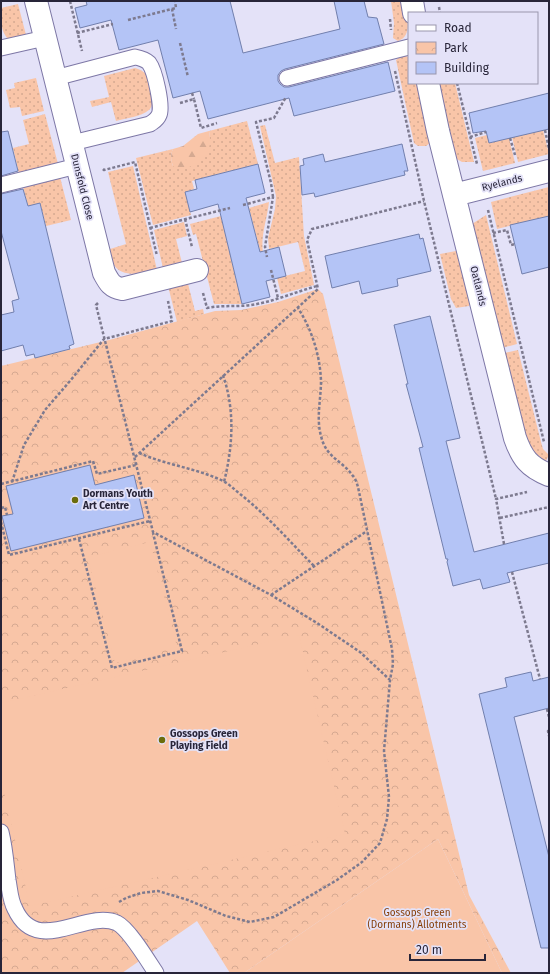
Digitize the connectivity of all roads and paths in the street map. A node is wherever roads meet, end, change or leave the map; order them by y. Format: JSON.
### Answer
{"nodes":[{"id":1,"x":36,"y":1,"type":"edge"},
{"id":2,"x":70,"y":1,"type":"edge"},
{"id":3,"x":175,"y":1,"type":"edge"},
{"id":4,"x":412,"y":1,"type":"edge"},
{"id":5,"x":172,"y":9,"type":"junction"},
{"id":6,"x":414,"y":12,"type":"edge"},
{"id":7,"x":390,"y":17,"type":"dead end"},
{"id":8,"x":128,"y":20,"type":"dead end"},
{"id":9,"x":113,"y":24,"type":"dead end"},
{"id":10,"x":176,"y":29,"type":"dead end"},
{"id":11,"x":77,"y":33,"type":"junction"},
{"id":12,"x":45,"y":38,"type":"junction"},
{"id":13,"x":180,"y":43,"type":"dead end"},
{"id":14,"x":408,"y":47,"type":"edge"},
{"id":15,"x":1,"y":48,"type":"edge"},
{"id":16,"x":392,"y":52,"type":"junction"},
{"id":17,"x":79,"y":72,"type":"junction"},
{"id":18,"x":188,"y":77,"type":"dead end"},
{"id":19,"x":54,"y":78,"type":"junction"},
{"id":20,"x":287,"y":78,"type":"joint"},
{"id":21,"x":428,"y":84,"type":"edge"},
{"id":22,"x":457,"y":84,"type":"edge"},
{"id":23,"x":192,"y":93,"type":"dead end"},
{"id":24,"x":194,"y":99,"type":"junction"},
{"id":25,"x":161,"y":107,"type":"junction"},
{"id":26,"x":217,"y":123,"type":"dead end"},
{"id":27,"x":544,"y":130,"type":"dead end"},
{"id":28,"x":486,"y":132,"type":"dead end"},
{"id":29,"x":470,"y":137,"type":"junction"},
{"id":30,"x":95,"y":138,"type":"junction"},
{"id":31,"x":72,"y":143,"type":"junction"},
{"id":32,"x":549,"y":149,"type":"edge"},
{"id":33,"x":77,"y":166,"type":"junction"},
{"id":34,"x":549,"y":171,"type":"edge"},
{"id":35,"x":1,"y":185,"type":"edge"},
{"id":36,"x":482,"y":187,"type":"junction"},
{"id":37,"x":454,"y":195,"type":"junction"},
{"id":38,"x":273,"y":197,"type":"junction"},
{"id":39,"x":424,"y":201,"type":"junction"},
{"id":40,"x":243,"y":205,"type":"dead end"},
{"id":41,"x":230,"y":208,"type":"dead end"},
{"id":42,"x":150,"y":228,"type":"junction"},
{"id":43,"x":493,"y":233,"type":"junction"},
{"id":44,"x":515,"y":244,"type":"dead end"},
{"id":45,"x":267,"y":257,"type":"dead end"},
{"id":46,"x":197,"y":270,"type":"dead end"},
{"id":47,"x":271,"y":270,"type":"dead end"},
{"id":48,"x":162,"y":279,"type":"junction"},
{"id":49,"x":317,"y":286,"type":"junction"},
{"id":50,"x":114,"y":287,"type":"junction"},
{"id":51,"x":278,"y":298,"type":"junction"},
{"id":52,"x":215,"y":306,"type":"dead end"},
{"id":53,"x":298,"y":308,"type":"junction"},
{"id":54,"x":104,"y":339,"type":"junction"},
{"id":55,"x":223,"y":376,"type":"junction"},
{"id":56,"x":545,"y":445,"type":"dead end"},
{"id":57,"x":139,"y":453,"type":"junction"},
{"id":58,"x":135,"y":457,"type":"junction"},
{"id":59,"x":136,"y":465,"type":"junction"},
{"id":60,"x":549,"y":474,"type":"edge"},
{"id":61,"x":12,"y":482,"type":"junction"},
{"id":62,"x":224,"y":482,"type":"junction"},
{"id":63,"x":1,"y":484,"type":"edge"},
{"id":64,"x":496,"y":499,"type":"junction"},
{"id":65,"x":549,"y":507,"type":"edge"},
{"id":66,"x":1,"y":508,"type":"edge"},
{"id":67,"x":7,"y":515,"type":"dead end"},
{"id":68,"x":500,"y":518,"type":"junction"},
{"id":69,"x":150,"y":521,"type":"junction"},
{"id":70,"x":1,"y":522,"type":"edge"},
{"id":71,"x":368,"y":530,"type":"junction"},
{"id":72,"x":153,"y":532,"type":"junction"},
{"id":73,"x":79,"y":538,"type":"junction"},
{"id":74,"x":504,"y":544,"type":"dead end"},
{"id":75,"x":314,"y":566,"type":"junction"},
{"id":76,"x":512,"y":572,"type":"dead end"},
{"id":77,"x":272,"y":595,"type":"junction"},
{"id":78,"x":540,"y":679,"type":"dead end"},
{"id":79,"x":390,"y":680,"type":"junction"},
{"id":80,"x":547,"y":708,"type":"dead end"},
{"id":81,"x":549,"y":717,"type":"edge"},
{"id":82,"x":549,"y":731,"type":"edge"},
{"id":83,"x":549,"y":736,"type":"edge"},
{"id":84,"x":1,"y":832,"type":"edge"},
{"id":85,"x":104,"y":921,"type":"junction"},
{"id":86,"x":156,"y":973,"type":"edge"}],
"edges":[{"from":1,"to":12,"type":"street","name":"Dunsfold Close"},
{"from":2,"to":11,"type":"path"},
{"from":3,"to":5,"type":"path"},
{"from":4,"to":6,"type":"street"},
{"from":5,"to":8,"type":"path"},
{"from":5,"to":10,"type":"path"},
{"from":7,"to":16,"type":"path"},
{"from":9,"to":11,"type":"path"},
{"from":11,"to":17,"type":"path"},
{"from":12,"to":15,"type":"lane"},
{"from":12,"to":19,"type":"street","name":"Dunsfold Close"},
{"from":13,"to":18,"type":"path"},
{"from":14,"to":16,"type":"lane"},
{"from":16,"to":20,"type":"lane"},
{"from":16,"to":39,"type":"path"},
{"from":17,"to":19,"type":"lane"},
{"from":17,"to":25,"type":"lane"},
{"from":19,"to":31,"type":"street","name":"Dunsfold Close"},
{"from":20,"to":38,"type":"path"},
{"from":21,"to":37,"type":"street","name":"Oatlands"},
{"from":22,"to":29,"type":"path"},
{"from":23,"to":24,"type":"path"},
{"from":24,"to":25,"type":"path"},
{"from":24,"to":26,"type":"path"},
{"from":25,"to":30,"type":"lane"},
{"from":27,"to":32,"type":"path"},
{"from":28,"to":29,"type":"path"},
{"from":29,"to":36,"type":"path"},
{"from":30,"to":31,"type":"lane"},
{"from":30,"to":42,"type":"path"},
{"from":31,"to":33,"type":"street","name":"Dunsfold Close"},
{"from":33,"to":35,"type":"lane"},
{"from":33,"to":50,"type":"street","name":"Dunsfold Close"},
{"from":34,"to":36,"type":"street","name":"Ryelands"},
{"from":36,"to":37,"type":"street","name":"Ryelands"},
{"from":36,"to":43,"type":"path"},
{"from":37,"to":60,"type":"street","name":"Oatlands"},
{"from":38,"to":40,"type":"path"},
{"from":38,"to":45,"type":"path"},
{"from":39,"to":49,"type":"path"},
{"from":39,"to":64,"type":"path"},
{"from":41,"to":42,"type":"path"},
{"from":42,"to":48,"type":"path"},
{"from":43,"to":44,"type":"path"},
{"from":43,"to":56,"type":"path"},
{"from":46,"to":48,"type":"street"},
{"from":47,"to":51,"type":"path"},
{"from":48,"to":50,"type":"street"},
{"from":48,"to":54,"type":"path"},
{"from":49,"to":51,"type":"path"},
{"from":49,"to":53,"type":"path"},
{"from":50,"to":54,"type":"path"},
{"from":51,"to":52,"type":"path"},
{"from":53,"to":55,"type":"path"},
{"from":53,"to":71,"type":"path"},
{"from":54,"to":58,"type":"path"},
{"from":54,"to":61,"type":"path"},
{"from":55,"to":57,"type":"path"},
{"from":55,"to":62,"type":"path"},
{"from":57,"to":58,"type":"path"},
{"from":57,"to":62,"type":"path"},
{"from":58,"to":59,"type":"path"},
{"from":59,"to":61,"type":"path"},
{"from":59,"to":69,"type":"path"},
{"from":60,"to":64,"type":"path"},
{"from":61,"to":63,"type":"path"},
{"from":62,"to":75,"type":"path"},
{"from":64,"to":68,"type":"path"},
{"from":65,"to":68,"type":"path"},
{"from":66,"to":67,"type":"path"},
{"from":68,"to":74,"type":"path"},
{"from":69,"to":72,"type":"path"},
{"from":69,"to":73,"type":"path"},
{"from":70,"to":73,"type":"path"},
{"from":71,"to":75,"type":"path"},
{"from":71,"to":79,"type":"path"},
{"from":72,"to":73,"type":"path"},
{"from":72,"to":77,"type":"path"},
{"from":75,"to":77,"type":"path"},
{"from":76,"to":78,"type":"path"},
{"from":77,"to":79,"type":"path"},
{"from":79,"to":85,"type":"path"},
{"from":80,"to":81,"type":"path"},
{"from":82,"to":83,"type":"path"},
{"from":84,"to":85,"type":"lane"},
{"from":85,"to":86,"type":"lane"}]}
